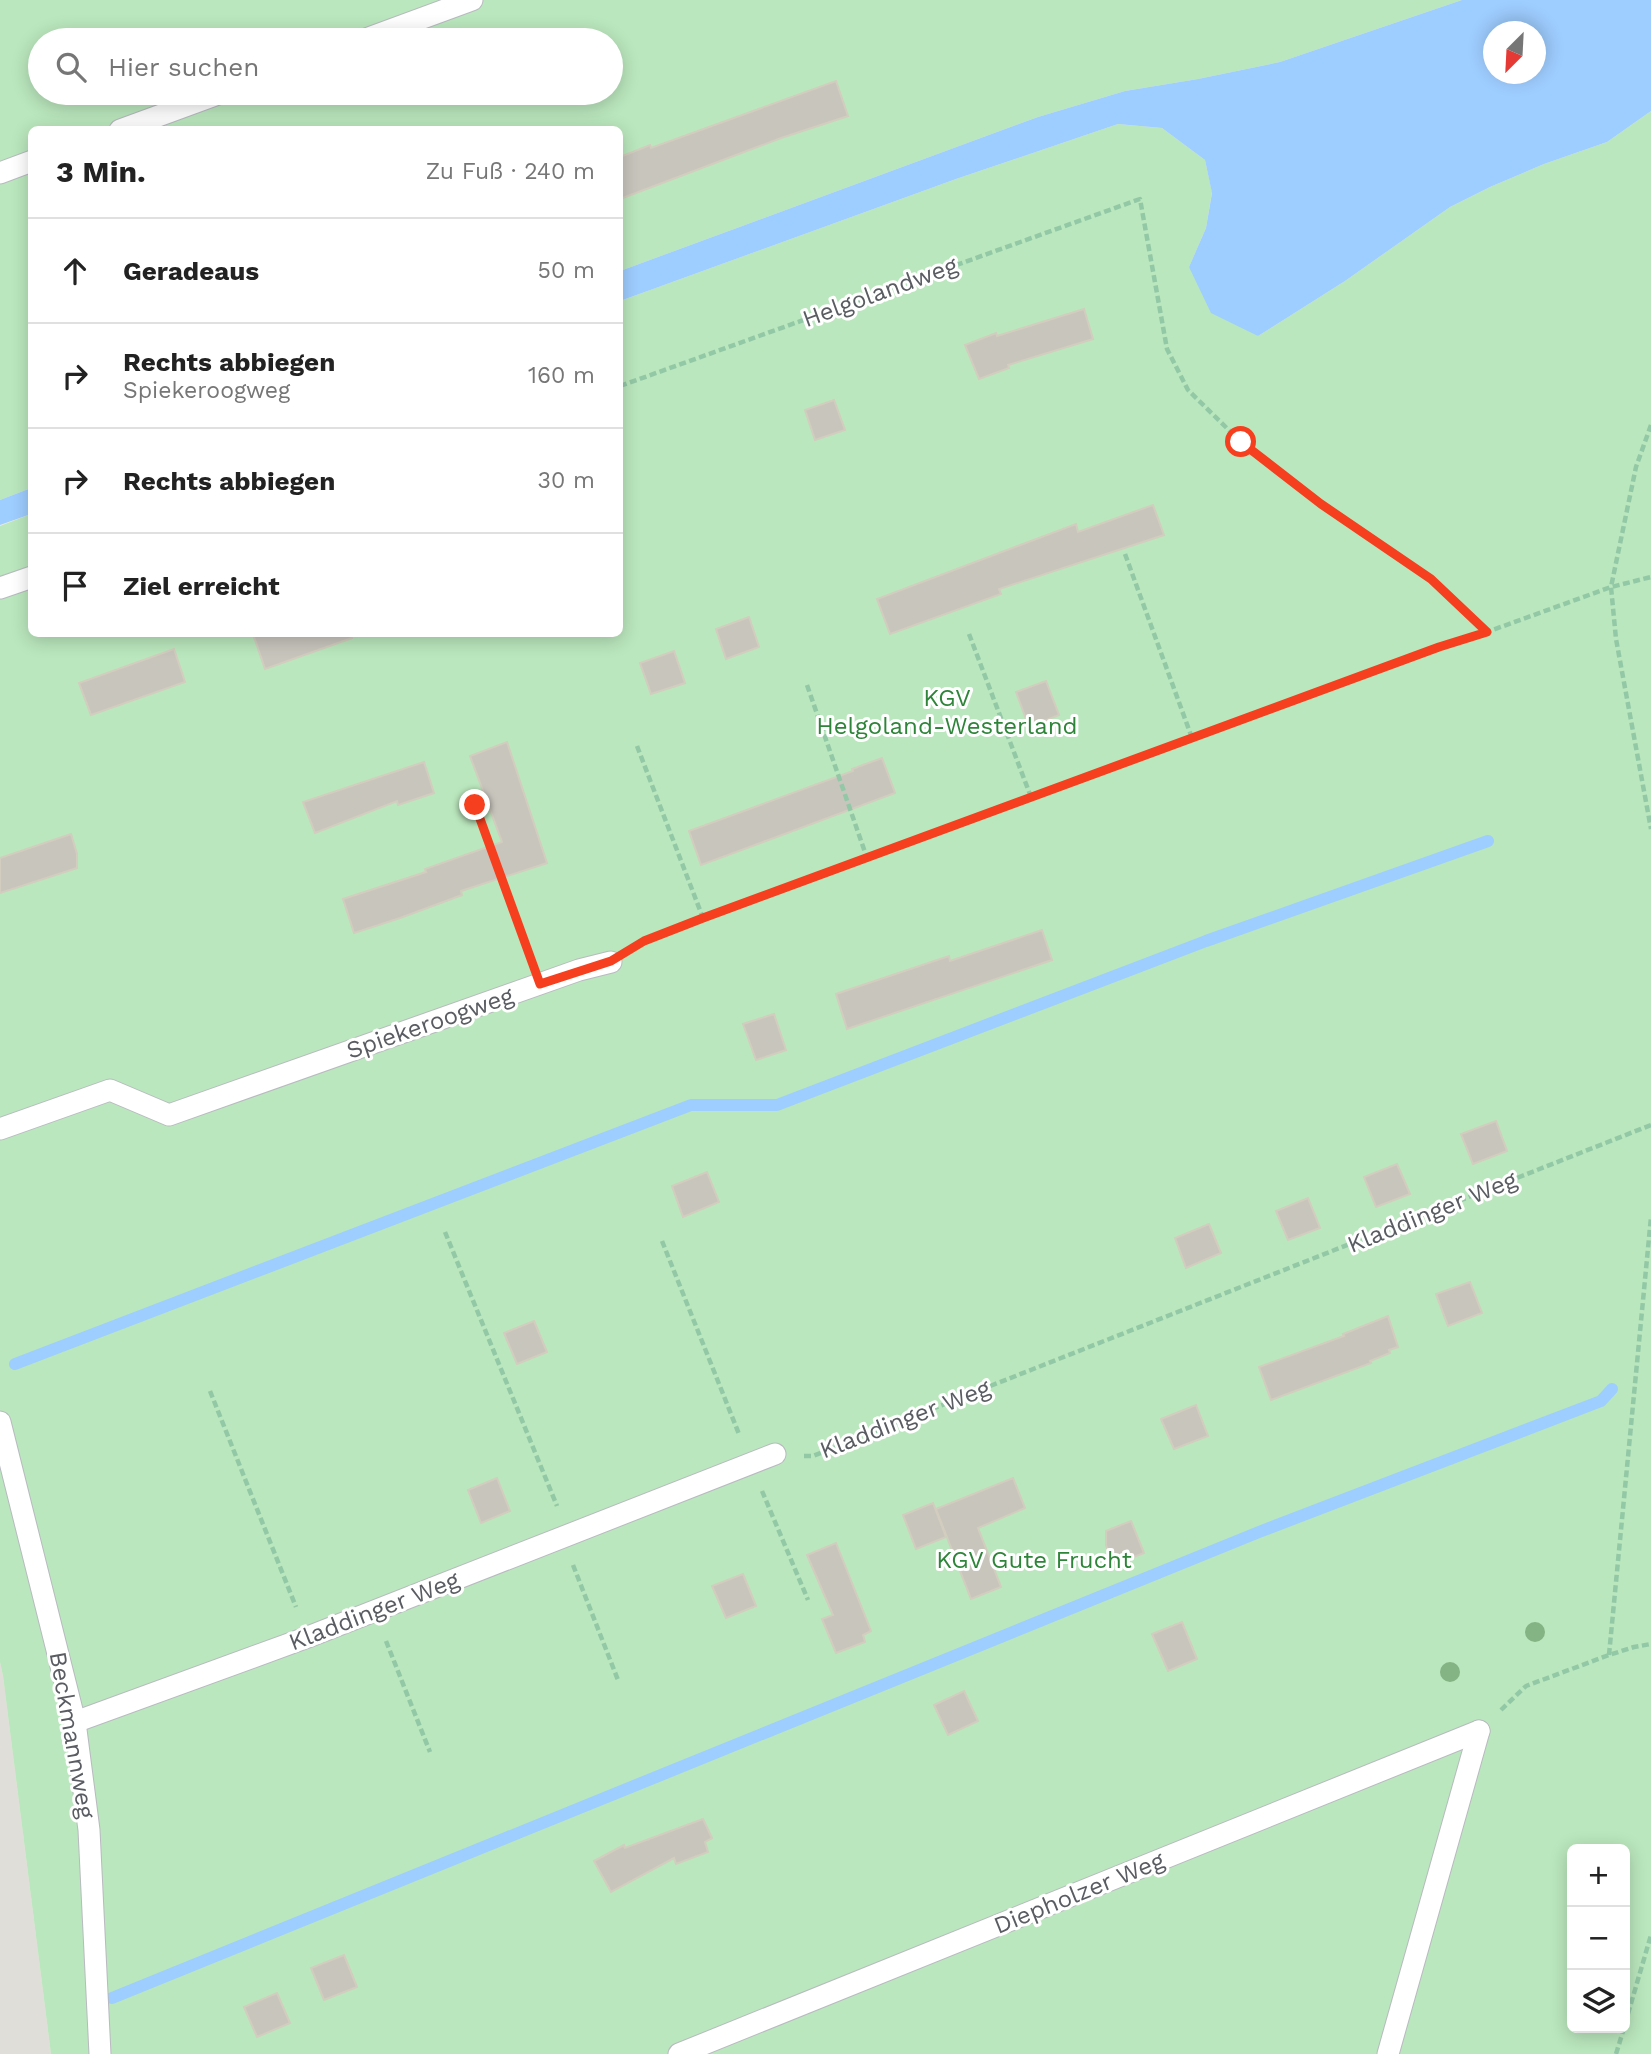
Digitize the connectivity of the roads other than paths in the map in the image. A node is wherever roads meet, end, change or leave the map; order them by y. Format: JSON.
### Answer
{"nodes":[{"id":1,"x":472,"y":0,"type":"edge"},
{"id":2,"x":396,"y":28,"type":"edge"},
{"id":3,"x":188,"y":105,"type":"edge"},
{"id":4,"x":131,"y":126,"type":"edge"},
{"id":5,"x":28,"y":162,"type":"edge"},
{"id":6,"x":0,"y":173,"type":"edge"},
{"id":7,"x":28,"y":578,"type":"edge"},
{"id":8,"x":0,"y":587,"type":"edge"},
{"id":9,"x":611,"y":961,"type":"road end"},
{"id":10,"x":0,"y":1129,"type":"edge"},
{"id":11,"x":0,"y":1422,"type":"edge"},
{"id":12,"x":775,"y":1454,"type":"road end"},
{"id":13,"x":75,"y":1721,"type":"junction"},
{"id":14,"x":100,"y":2054,"type":"edge"},
{"id":15,"x":680,"y":2054,"type":"edge"},
{"id":16,"x":1388,"y":2054,"type":"edge"}],
"edges":[{"from":1,"to":2,"type":"lane"},
{"from":3,"to":4,"type":"lane"},
{"from":5,"to":6,"type":"lane"},
{"from":7,"to":8,"type":"lane"},
{"from":9,"to":10,"type":"lane","name":"Spiekeroogweg"},
{"from":11,"to":13,"type":"lane","name":"Beckmannweg"},
{"from":12,"to":13,"type":"lane","name":"Kladdinger Weg"},
{"from":13,"to":14,"type":"lane","name":"Beckmannweg"},
{"from":15,"to":16,"type":"lane","name":"Diepholzer Weg"}]}
